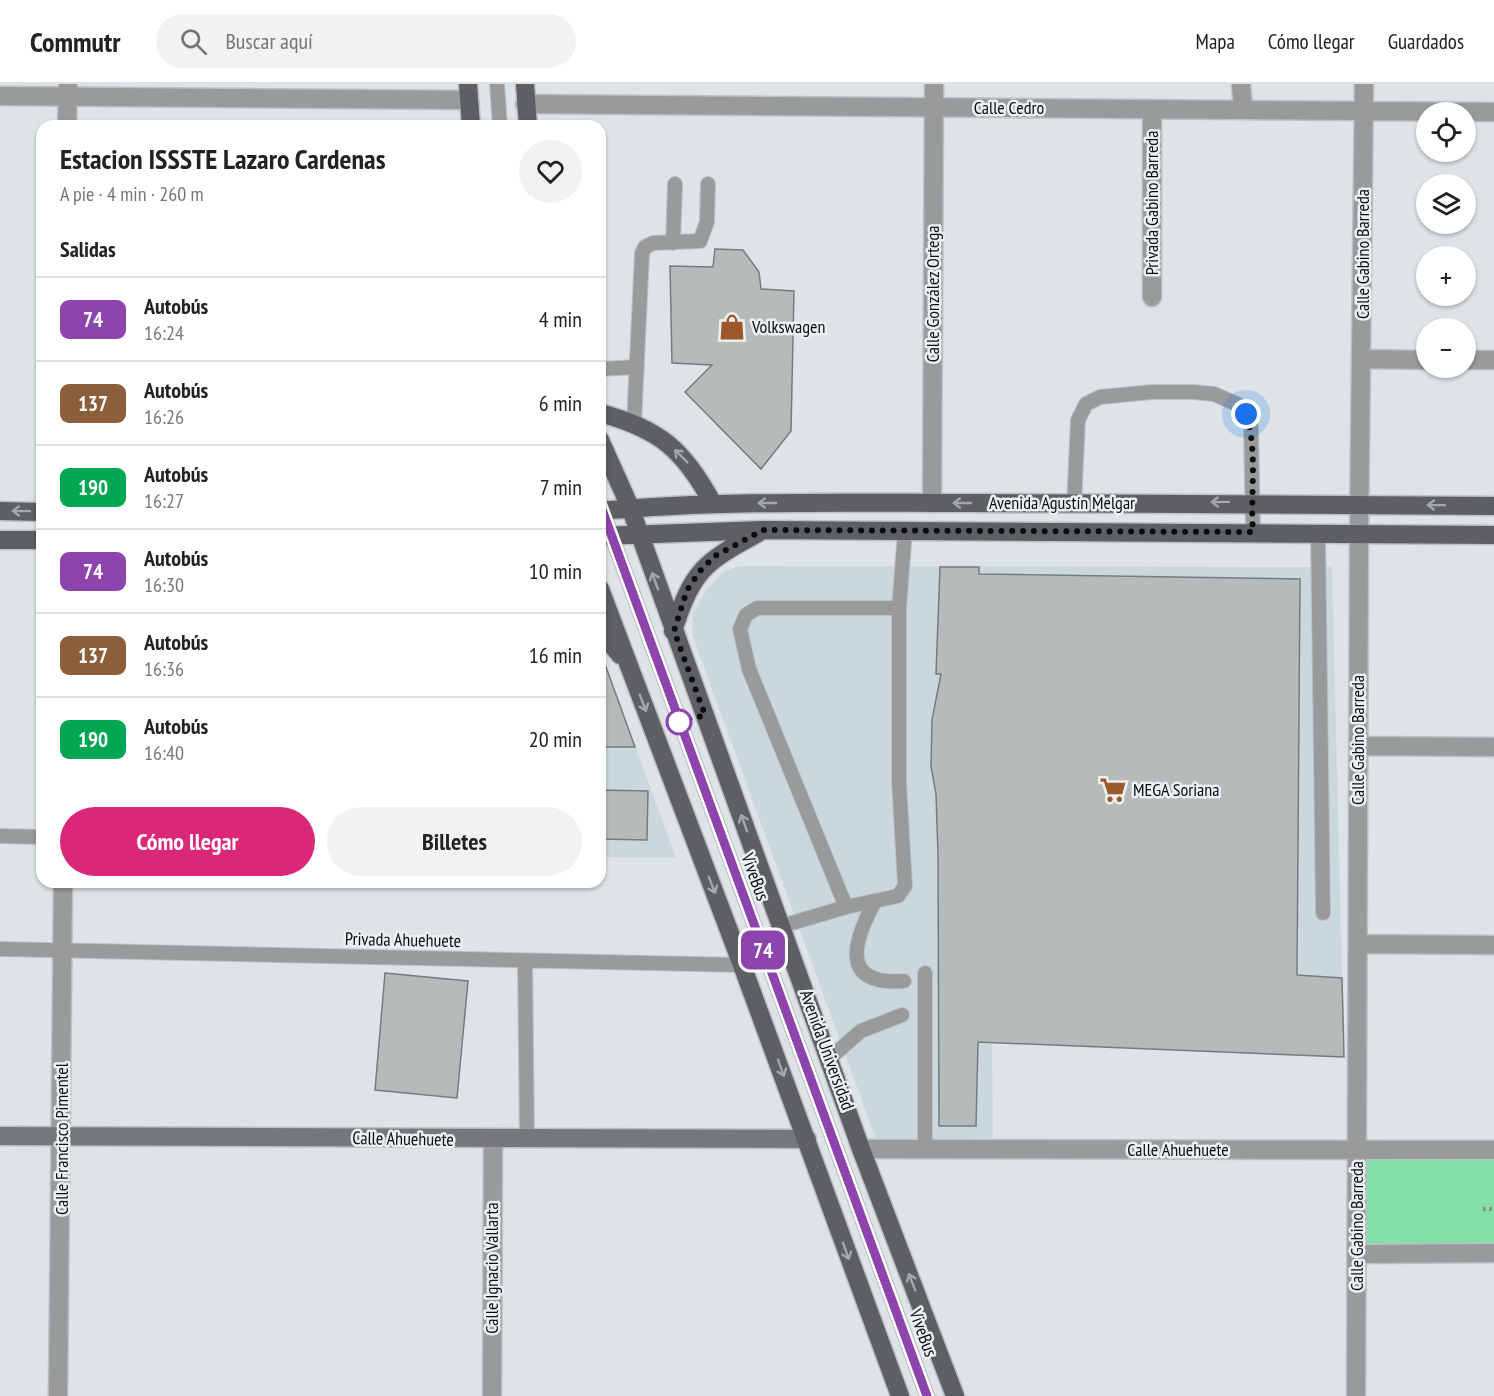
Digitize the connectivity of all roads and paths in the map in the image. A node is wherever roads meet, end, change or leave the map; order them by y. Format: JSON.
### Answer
{"nodes":[{"id":1,"x":497,"y":84,"type":"edge"},
{"id":2,"x":525,"y":84,"type":"edge"},
{"id":3,"x":934,"y":84,"type":"edge"},
{"id":4,"x":1241,"y":84,"type":"edge"},
{"id":5,"x":1364,"y":84,"type":"edge"},
{"id":6,"x":68,"y":90,"type":"edge"},
{"id":7,"x":468,"y":92,"type":"edge"},
{"id":8,"x":0,"y":96,"type":"edge"},
{"id":9,"x":525,"y":104,"type":"junction"},
{"id":10,"x":934,"y":108,"type":"junction"},
{"id":11,"x":1152,"y":109,"type":"junction"},
{"id":12,"x":1243,"y":109,"type":"junction"},
{"id":13,"x":1364,"y":111,"type":"junction"},
{"id":14,"x":1494,"y":112,"type":"edge"},
{"id":15,"x":67,"y":120,"type":"edge"},
{"id":16,"x":470,"y":120,"type":"edge"},
{"id":17,"x":500,"y":120,"type":"edge"},
{"id":18,"x":527,"y":120,"type":"edge"},
{"id":19,"x":675,"y":184,"type":"dead end"},
{"id":20,"x":708,"y":184,"type":"dead end"},
{"id":21,"x":673,"y":243,"type":"junction"},
{"id":22,"x":1152,"y":297,"type":"dead end"},
{"id":23,"x":1362,"y":359,"type":"junction"},
{"id":24,"x":1416,"y":360,"type":"edge"},
{"id":25,"x":1476,"y":360,"type":"edge"},
{"id":26,"x":1494,"y":360,"type":"edge"},
{"id":27,"x":637,"y":367,"type":"junction"},
{"id":28,"x":606,"y":369,"type":"edge"},
{"id":29,"x":606,"y":415,"type":"edge"},
{"id":30,"x":634,"y":424,"type":"junction"},
{"id":31,"x":606,"y":453,"type":"edge"},
{"id":32,"x":1251,"y":502,"type":"junction"},
{"id":33,"x":932,"y":503,"type":"junction"},
{"id":34,"x":713,"y":504,"type":"junction"},
{"id":35,"x":1074,"y":504,"type":"junction"},
{"id":36,"x":1360,"y":504,"type":"junction"},
{"id":37,"x":1494,"y":506,"type":"edge"},
{"id":38,"x":630,"y":507,"type":"junction"},
{"id":39,"x":606,"y":509,"type":"edge"},
{"id":40,"x":0,"y":511,"type":"edge"},
{"id":41,"x":36,"y":512,"type":"edge"},
{"id":42,"x":763,"y":530,"type":"junction"},
{"id":43,"x":905,"y":531,"type":"junction"},
{"id":44,"x":1253,"y":532,"type":"junction"},
{"id":45,"x":638,"y":534,"type":"junction"},
{"id":46,"x":1318,"y":534,"type":"junction"},
{"id":47,"x":1359,"y":535,"type":"junction"},
{"id":48,"x":1494,"y":535,"type":"edge"},
{"id":49,"x":606,"y":536,"type":"edge"},
{"id":50,"x":606,"y":539,"type":"edge"},
{"id":51,"x":0,"y":540,"type":"edge"},
{"id":52,"x":36,"y":540,"type":"edge"},
{"id":53,"x":606,"y":605,"type":"edge"},
{"id":54,"x":899,"y":608,"type":"junction"},
{"id":55,"x":674,"y":631,"type":"junction"},
{"id":56,"x":606,"y":637,"type":"edge"},
{"id":57,"x":629,"y":666,"type":"junction"},
{"id":58,"x":1358,"y":746,"type":"junction"},
{"id":59,"x":1494,"y":747,"type":"edge"},
{"id":60,"x":0,"y":836,"type":"edge"},
{"id":61,"x":36,"y":837,"type":"edge"},
{"id":62,"x":63,"y":888,"type":"edge"},
{"id":63,"x":875,"y":900,"type":"junction"},
{"id":64,"x":846,"y":907,"type":"junction"},
{"id":65,"x":1323,"y":913,"type":"dead end"},
{"id":66,"x":782,"y":926,"type":"junction"},
{"id":67,"x":1358,"y":944,"type":"junction"},
{"id":68,"x":1494,"y":945,"type":"edge"},
{"id":69,"x":0,"y":949,"type":"edge"},
{"id":70,"x":63,"y":949,"type":"junction"},
{"id":71,"x":525,"y":961,"type":"junction"},
{"id":72,"x":742,"y":965,"type":"junction"},
{"id":73,"x":925,"y":973,"type":"dead end"},
{"id":74,"x":904,"y":981,"type":"dead end"},
{"id":75,"x":902,"y":1015,"type":"dead end"},
{"id":76,"x":830,"y":1058,"type":"junction"},
{"id":77,"x":0,"y":1136,"type":"edge"},
{"id":78,"x":62,"y":1136,"type":"junction"},
{"id":79,"x":527,"y":1139,"type":"junction"},
{"id":80,"x":807,"y":1139,"type":"junction"},
{"id":81,"x":493,"y":1140,"type":"junction"},
{"id":82,"x":861,"y":1149,"type":"junction"},
{"id":83,"x":925,"y":1149,"type":"junction"},
{"id":84,"x":1356,"y":1150,"type":"junction"},
{"id":85,"x":1494,"y":1150,"type":"edge"},
{"id":86,"x":1483,"y":1209,"type":"dead end"},
{"id":87,"x":1494,"y":1209,"type":"edge"},
{"id":88,"x":1494,"y":1253,"type":"edge"},
{"id":89,"x":1357,"y":1254,"type":"junction"},
{"id":90,"x":58,"y":1396,"type":"edge"},
{"id":91,"x":492,"y":1396,"type":"edge"},
{"id":92,"x":900,"y":1396,"type":"edge"},
{"id":93,"x":927,"y":1396,"type":"edge"},
{"id":94,"x":955,"y":1396,"type":"edge"},
{"id":95,"x":1356,"y":1396,"type":"edge"}],
"edges":[{"from":1,"to":17,"type":"lane"},
{"from":2,"to":9,"type":"main road"},
{"from":3,"to":10,"type":"street","name":"Calle González Ortega"},
{"from":4,"to":12,"type":"street"},
{"from":5,"to":13,"type":"street","name":"Calle Gabino Barreda"},
{"from":6,"to":7,"type":"street"},
{"from":6,"to":8,"type":"street"},
{"from":6,"to":15,"type":"street"},
{"from":7,"to":16,"type":"main road"},
{"from":9,"to":10,"type":"street","name":"Calle Cedro"},
{"from":9,"to":18,"type":"main road"},
{"from":10,"to":11,"type":"street","name":"Calle Cedro"},
{"from":10,"to":33,"type":"street","name":"Calle González Ortega"},
{"from":11,"to":12,"type":"street","name":"Calle Cedro"},
{"from":11,"to":22,"type":"street","name":"Privada Gabino Barreda"},
{"from":12,"to":13,"type":"street","name":"Calle Cedro"},
{"from":13,"to":14,"type":"street","name":"Calle Cedro"},
{"from":13,"to":23,"type":"street","name":"Calle Gabino Barreda"},
{"from":19,"to":21,"type":"lane"},
{"from":20,"to":21,"type":"lane"},
{"from":21,"to":27,"type":"lane"},
{"from":23,"to":24,"type":"street"},
{"from":23,"to":36,"type":"street","name":"Calle Gabino Barreda"},
{"from":25,"to":26,"type":"street"},
{"from":27,"to":28,"type":"lane"},
{"from":27,"to":30,"type":"lane"},
{"from":29,"to":30,"type":"main road"},
{"from":34,"to":30,"type":"main road","one_way":true},
{"from":31,"to":38,"type":"main road","name":"Avenida Universidad"},
{"from":32,"to":35,"type":"main road","name":"Avenida Agustín Melgar","one_way":true},
{"from":32,"to":35,"type":"lane"},
{"from":32,"to":36,"type":"main road","name":"Avenida Agustín Melgar"},
{"from":32,"to":44,"type":"lane"},
{"from":33,"to":34,"type":"main road","name":"Avenida Agustín Melgar","one_way":true},
{"from":35,"to":33,"type":"main road","name":"Avenida Agustín Melgar","one_way":true},
{"from":34,"to":38,"type":"main road","name":"Avenida Agustín Melgar"},
{"from":37,"to":36,"type":"main road","name":"Avenida Agustín Melgar","one_way":true},
{"from":36,"to":47,"type":"street","name":"Calle Gabino Barreda"},
{"from":38,"to":39,"type":"main road","name":"Avenida Agustín Melgar"},
{"from":38,"to":45,"type":"main road","name":"Avenida Universidad"},
{"from":41,"to":40,"type":"main road","one_way":true},
{"from":42,"to":43,"type":"main road","name":"Avenida Agustín Melgar"},
{"from":42,"to":45,"type":"main road","name":"Avenida Agustín Melgar"},
{"from":42,"to":55,"type":"main road"},
{"from":43,"to":44,"type":"main road","name":"Avenida Agustín Melgar"},
{"from":43,"to":54,"type":"lane"},
{"from":44,"to":46,"type":"main road","name":"Avenida Agustín Melgar"},
{"from":45,"to":49,"type":"main road","name":"Avenida Agustín Melgar"},
{"from":55,"to":45,"type":"main road","name":"Avenida Universidad","one_way":true},
{"from":46,"to":47,"type":"main road","name":"Avenida Agustín Melgar"},
{"from":46,"to":65,"type":"lane"},
{"from":47,"to":48,"type":"main road","name":"Avenida Agustín Melgar"},
{"from":47,"to":58,"type":"street","name":"Calle Gabino Barreda"},
{"from":50,"to":93,"type":"lane","name":"ViveBus"},
{"from":51,"to":52,"type":"main road"},
{"from":53,"to":57,"type":"main road"},
{"from":54,"to":63,"type":"lane"},
{"from":54,"to":64,"type":"lane"},
{"from":66,"to":55,"type":"main road","name":"Avenida Universidad","one_way":true},
{"from":56,"to":57,"type":"main road"},
{"from":57,"to":72,"type":"main road","one_way":true},
{"from":58,"to":59,"type":"street"},
{"from":58,"to":67,"type":"street","name":"Calle Gabino Barreda"},
{"from":60,"to":61,"type":"lane"},
{"from":62,"to":70,"type":"street","name":"Calle Francisco Pimentel"},
{"from":63,"to":64,"type":"lane"},
{"from":63,"to":74,"type":"lane"},
{"from":64,"to":66,"type":"lane"},
{"from":66,"to":76,"type":"main road","name":"Avenida Universidad"},
{"from":67,"to":68,"type":"street"},
{"from":67,"to":84,"type":"street","name":"Calle Gabino Barreda"},
{"from":69,"to":70,"type":"lane","name":"Privada Ahuehuete"},
{"from":70,"to":71,"type":"lane","name":"Privada Ahuehuete"},
{"from":70,"to":78,"type":"street","name":"Calle Francisco Pimentel"},
{"from":71,"to":72,"type":"lane","name":"Privada Ahuehuete"},
{"from":71,"to":79,"type":"lane"},
{"from":72,"to":80,"type":"main road","one_way":true},
{"from":73,"to":83,"type":"lane"},
{"from":75,"to":76,"type":"lane"},
{"from":76,"to":82,"type":"main road","name":"Avenida Universidad"},
{"from":77,"to":78,"type":"street","name":"Calle Ahuehuete"},
{"from":78,"to":81,"type":"street","name":"Calle Ahuehuete"},
{"from":78,"to":90,"type":"street","name":"Calle Francisco Pimentel"},
{"from":79,"to":80,"type":"street","name":"Calle Ahuehuete"},
{"from":79,"to":81,"type":"street","name":"Calle Ahuehuete"},
{"from":80,"to":92,"type":"main road","one_way":true},
{"from":81,"to":91,"type":"street","name":"Calle Ignacio Vallarta"},
{"from":82,"to":83,"type":"street","name":"Calle Ahuehuete"},
{"from":94,"to":82,"type":"main road","name":"Avenida Universidad","one_way":true},
{"from":83,"to":84,"type":"street","name":"Calle Ahuehuete"},
{"from":84,"to":85,"type":"street","name":"Calle Ahuehuete"},
{"from":84,"to":89,"type":"street","name":"Calle Gabino Barreda"},
{"from":86,"to":87,"type":"path"},
{"from":88,"to":89,"type":"street"},
{"from":89,"to":95,"type":"street","name":"Calle Gabino Barreda"}]}
